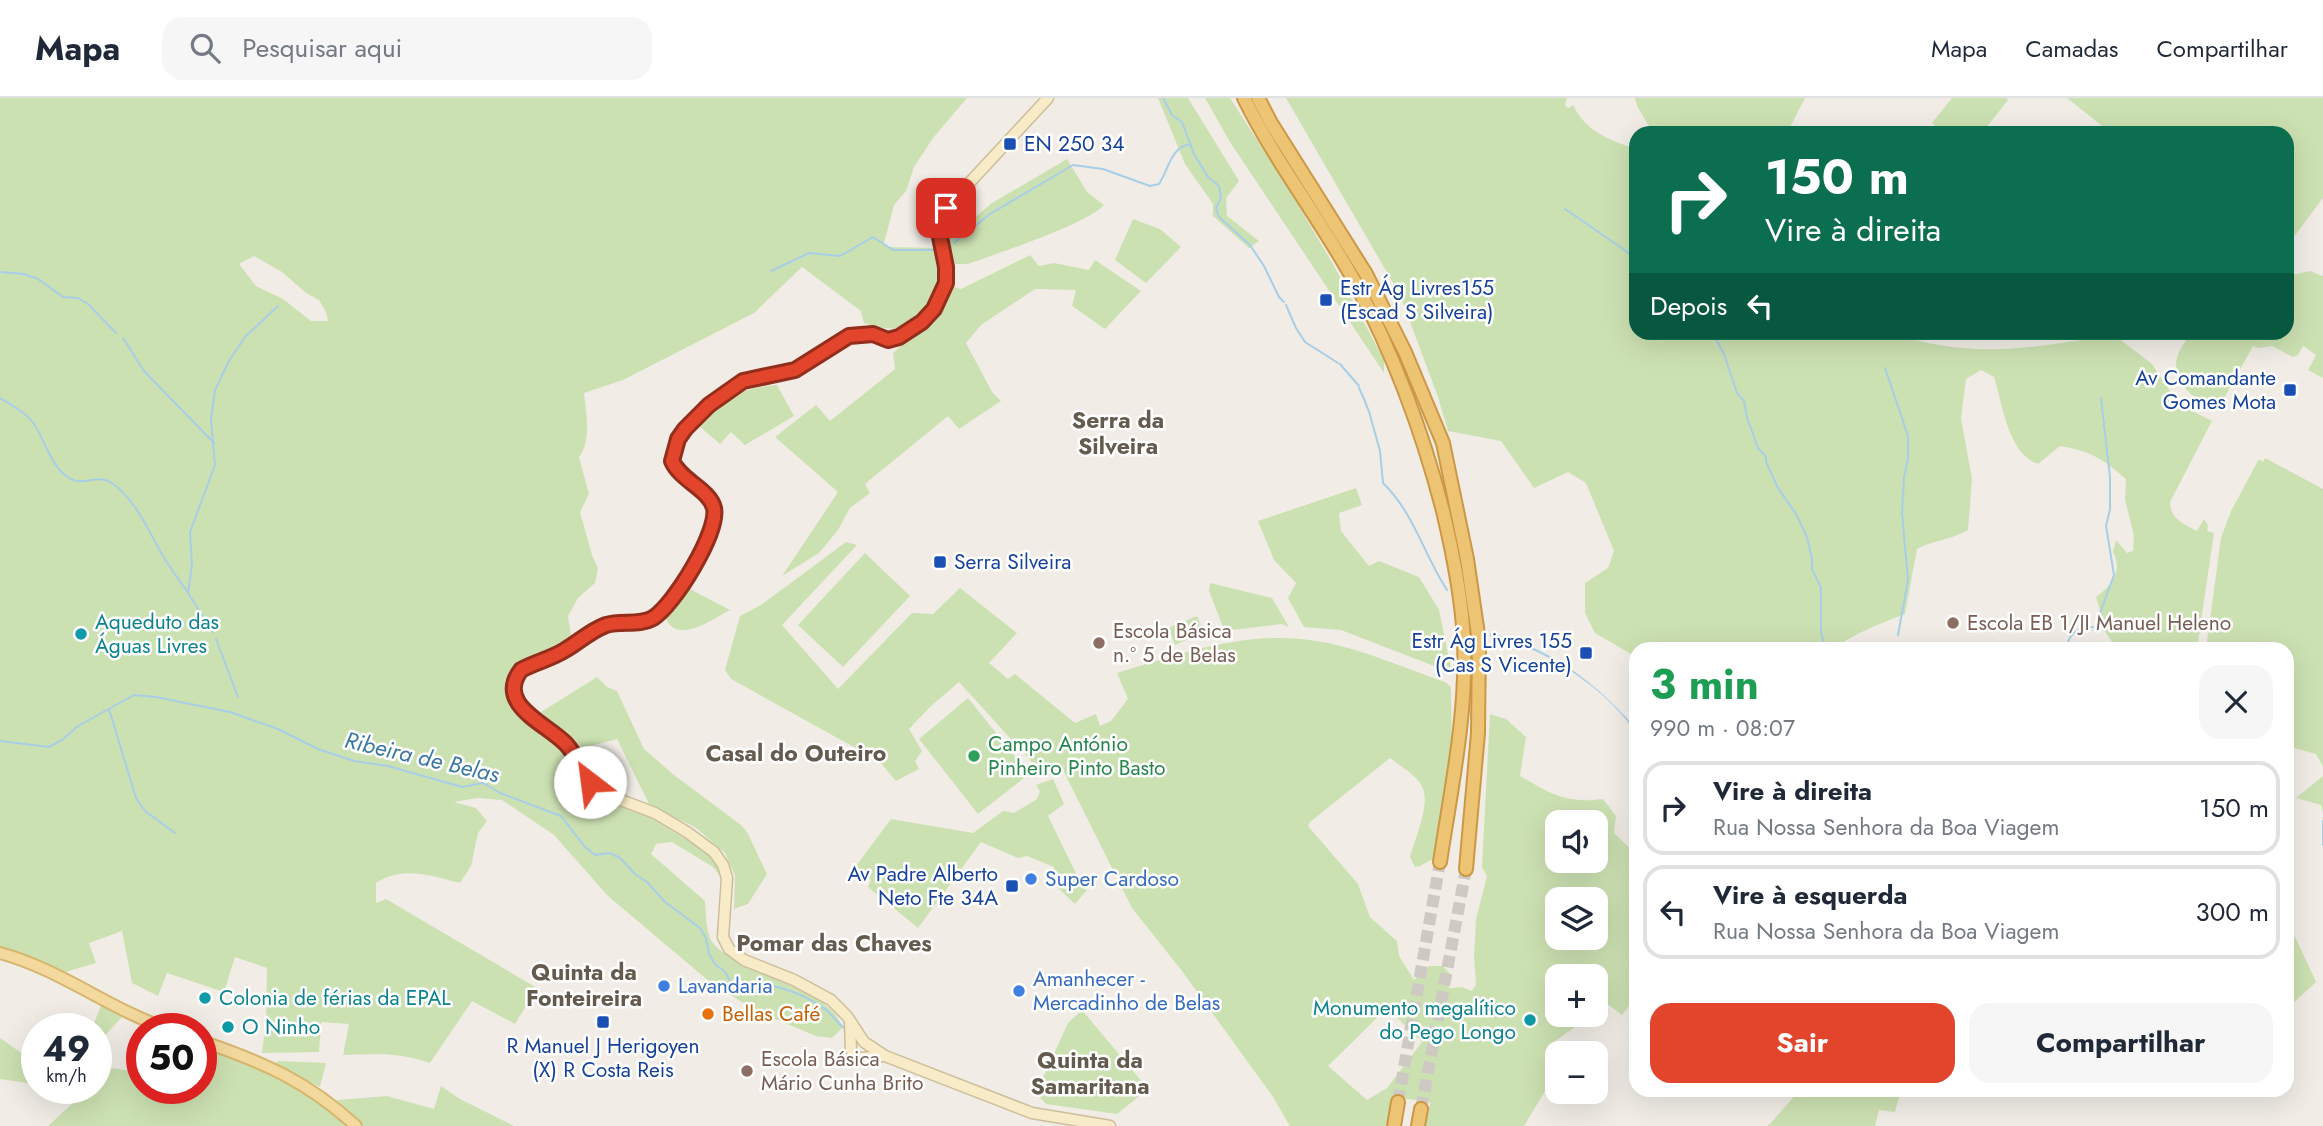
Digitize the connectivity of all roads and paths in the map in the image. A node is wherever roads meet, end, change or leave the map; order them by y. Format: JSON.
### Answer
{"nodes":[{"id":1,"x":1048,"y":98,"type":"edge"},
{"id":2,"x":1244,"y":98,"type":"edge"},
{"id":3,"x":1258,"y":98,"type":"edge"},
{"id":4,"x":1399,"y":354,"type":"junction"},
{"id":5,"x":1440,"y":862,"type":"tunnel mouth"},
{"id":6,"x":1466,"y":869,"type":"tunnel mouth"},
{"id":7,"x":0,"y":953,"type":"edge"},
{"id":8,"x":128,"y":1013,"type":"edge"},
{"id":9,"x":850,"y":1023,"type":"junction"},
{"id":10,"x":865,"y":1043,"type":"junction"},
{"id":11,"x":217,"y":1046,"type":"edge"},
{"id":12,"x":852,"y":1049,"type":"junction"},
{"id":13,"x":885,"y":1056,"type":"junction"},
{"id":14,"x":861,"y":1058,"type":"junction"},
{"id":15,"x":1398,"y":1102,"type":"tunnel mouth"},
{"id":16,"x":1422,"y":1109,"type":"tunnel mouth"},
{"id":17,"x":356,"y":1126,"type":"edge"},
{"id":18,"x":1110,"y":1126,"type":"edge"},
{"id":19,"x":1394,"y":1126,"type":"edge"},
{"id":20,"x":1418,"y":1126,"type":"edge"}],
"edges":[{"from":1,"to":9,"type":"main road"},
{"from":2,"to":4,"type":"highway"},
{"from":3,"to":4,"type":"highway"},
{"from":4,"to":5,"type":"highway"},
{"from":4,"to":6,"type":"highway"},
{"from":7,"to":8,"type":"main road"},
{"from":9,"to":10,"type":"main road"},
{"from":9,"to":12,"type":"main road"},
{"from":10,"to":12,"type":"main road"},
{"from":10,"to":13,"type":"main road"},
{"from":10,"to":14,"type":"main road"},
{"from":11,"to":17,"type":"main road"},
{"from":12,"to":14,"type":"main road"},
{"from":13,"to":14,"type":"main road"},
{"from":13,"to":18,"type":"main road"},
{"from":15,"to":19,"type":"highway"},
{"from":16,"to":20,"type":"highway"}]}
